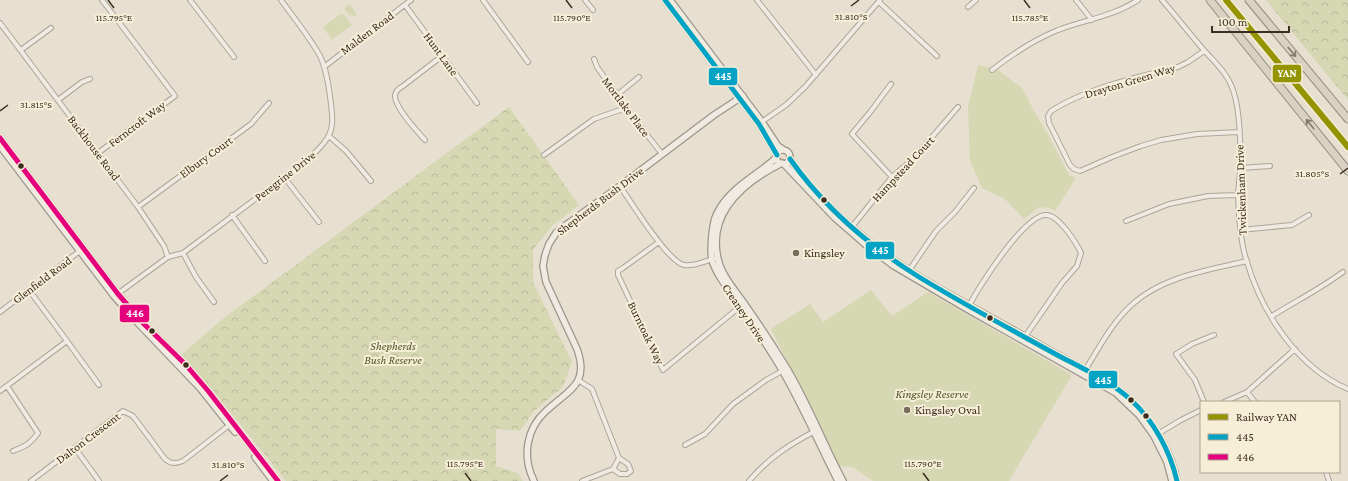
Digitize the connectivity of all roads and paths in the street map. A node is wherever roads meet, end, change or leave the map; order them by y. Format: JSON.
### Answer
{"nodes":[{"id":1,"x":102,"y":0,"type":"edge"},
{"id":2,"x":190,"y":0,"type":"edge"},
{"id":3,"x":281,"y":0,"type":"edge"},
{"id":4,"x":411,"y":0,"type":"edge"},
{"id":5,"x":483,"y":0,"type":"edge"},
{"id":6,"x":585,"y":0,"type":"edge"},
{"id":7,"x":665,"y":0,"type":"edge"},
{"id":8,"x":670,"y":0,"type":"edge"},
{"id":9,"x":757,"y":0,"type":"edge"},
{"id":10,"x":976,"y":0,"type":"edge"},
{"id":11,"x":1076,"y":0,"type":"edge"},
{"id":12,"x":1138,"y":0,"type":"edge"},
{"id":13,"x":1162,"y":0,"type":"edge"},
{"id":14,"x":1210,"y":0,"type":"edge"},
{"id":15,"x":1249,"y":0,"type":"edge"},
{"id":16,"x":880,"y":1,"type":"edge"},
{"id":17,"x":405,"y":5,"type":"junction"},
{"id":18,"x":968,"y":7,"type":"dead end"},
{"id":19,"x":593,"y":10,"type":"dead end"},
{"id":20,"x":1092,"y":20,"type":"junction"},
{"id":21,"x":0,"y":23,"type":"edge"},
{"id":22,"x":51,"y":28,"type":"dead end"},
{"id":23,"x":21,"y":50,"type":"junction"},
{"id":24,"x":1204,"y":51,"type":"junction"},
{"id":25,"x":442,"y":56,"type":"junction"},
{"id":26,"x":937,"y":56,"type":"dead end"},
{"id":27,"x":234,"y":57,"type":"dead end"},
{"id":28,"x":594,"y":58,"type":"dead end"},
{"id":29,"x":528,"y":62,"type":"dead end"},
{"id":30,"x":324,"y":67,"type":"junction"},
{"id":31,"x":992,"y":70,"type":"dead end"},
{"id":32,"x":816,"y":75,"type":"junction"},
{"id":33,"x":639,"y":77,"type":"dead end"},
{"id":34,"x":90,"y":79,"type":"dead end"},
{"id":35,"x":891,"y":84,"type":"dead end"},
{"id":36,"x":617,"y":95,"type":"junction"},
{"id":37,"x":740,"y":95,"type":"junction"},
{"id":38,"x":58,"y":100,"type":"junction"},
{"id":39,"x":269,"y":103,"type":"dead end"},
{"id":40,"x":477,"y":103,"type":"dead end"},
{"id":41,"x":958,"y":107,"type":"dead end"},
{"id":42,"x":626,"y":108,"type":"junction"},
{"id":43,"x":1348,"y":119,"type":"edge"},
{"id":44,"x":760,"y":123,"type":"junction"},
{"id":45,"x":1239,"y":132,"type":"junction"},
{"id":46,"x":329,"y":136,"type":"junction"},
{"id":47,"x":0,"y":138,"type":"edge"},
{"id":48,"x":425,"y":140,"type":"dead end"},
{"id":49,"x":0,"y":146,"type":"edge"},
{"id":50,"x":784,"y":150,"type":"junction"},
{"id":51,"x":98,"y":153,"type":"junction"},
{"id":52,"x":662,"y":154,"type":"junction"},
{"id":53,"x":544,"y":155,"type":"dead end"},
{"id":54,"x":777,"y":156,"type":"junction"},
{"id":55,"x":790,"y":159,"type":"junction"},
{"id":56,"x":783,"y":164,"type":"junction"},
{"id":57,"x":1270,"y":166,"type":"dead end"},
{"id":58,"x":1240,"y":168,"type":"junction"},
{"id":59,"x":1348,"y":171,"type":"edge"},
{"id":60,"x":284,"y":177,"type":"junction"},
{"id":61,"x":892,"y":177,"type":"junction"},
{"id":62,"x":371,"y":181,"type":"dead end"},
{"id":63,"x":620,"y":186,"type":"junction"},
{"id":64,"x":974,"y":188,"type":"dead end"},
{"id":65,"x":1238,"y":196,"type":"junction"},
{"id":66,"x":138,"y":207,"type":"junction"},
{"id":67,"x":232,"y":215,"type":"junction"},
{"id":68,"x":1309,"y":215,"type":"dead end"},
{"id":69,"x":1126,"y":221,"type":"dead end"},
{"id":70,"x":319,"y":222,"type":"dead end"},
{"id":71,"x":850,"y":229,"type":"junction"},
{"id":72,"x":1240,"y":230,"type":"junction"},
{"id":73,"x":660,"y":242,"type":"junction"},
{"id":74,"x":81,"y":250,"type":"junction"},
{"id":75,"x":183,"y":253,"type":"junction"},
{"id":76,"x":168,"y":257,"type":"junction"},
{"id":77,"x":715,"y":259,"type":"junction"},
{"id":78,"x":265,"y":261,"type":"dead end"},
{"id":79,"x":1246,"y":261,"type":"junction"},
{"id":80,"x":908,"y":272,"type":"junction"},
{"id":81,"x":1343,"y":272,"type":"dead end"},
{"id":82,"x":29,"y":290,"type":"junction"},
{"id":83,"x":116,"y":295,"type":"junction"},
{"id":84,"x":214,"y":302,"type":"dead end"},
{"id":85,"x":742,"y":305,"type":"junction"},
{"id":86,"x":968,"y":307,"type":"junction"},
{"id":87,"x":0,"y":312,"type":"edge"},
{"id":88,"x":1272,"y":316,"type":"junction"},
{"id":89,"x":1214,"y":335,"type":"dead end"},
{"id":90,"x":1024,"y":338,"type":"junction"},
{"id":91,"x":67,"y":341,"type":"junction"},
{"id":92,"x":1295,"y":350,"type":"junction"},
{"id":93,"x":784,"y":369,"type":"junction"},
{"id":94,"x":1084,"y":372,"type":"junction"},
{"id":95,"x":578,"y":380,"type":"junction"},
{"id":96,"x":99,"y":385,"type":"dead end"},
{"id":97,"x":7,"y":386,"type":"junction"},
{"id":98,"x":1348,"y":389,"type":"edge"},
{"id":99,"x":0,"y":391,"type":"edge"},
{"id":100,"x":1247,"y":392,"type":"junction"},
{"id":101,"x":1204,"y":401,"type":"edge"},
{"id":102,"x":1226,"y":401,"type":"edge"},
{"id":103,"x":1254,"y":401,"type":"edge"},
{"id":104,"x":1200,"y":410,"type":"edge"},
{"id":105,"x":231,"y":424,"type":"junction"},
{"id":106,"x":816,"y":431,"type":"junction"},
{"id":107,"x":1156,"y":435,"type":"junction"},
{"id":108,"x":685,"y":445,"type":"dead end"},
{"id":109,"x":75,"y":448,"type":"junction"},
{"id":110,"x":13,"y":451,"type":"dead end"},
{"id":111,"x":619,"y":458,"type":"junction"},
{"id":112,"x":613,"y":469,"type":"junction"},
{"id":113,"x":31,"y":481,"type":"edge"},
{"id":114,"x":99,"y":481,"type":"edge"},
{"id":115,"x":276,"y":481,"type":"edge"},
{"id":116,"x":534,"y":481,"type":"edge"},
{"id":117,"x":582,"y":481,"type":"edge"},
{"id":118,"x":749,"y":481,"type":"edge"},
{"id":119,"x":842,"y":481,"type":"edge"},
{"id":120,"x":1172,"y":481,"type":"edge"},
{"id":121,"x":1177,"y":481,"type":"edge"}],
"edges":[{"from":1,"to":51,"type":"street","name":"Ferncroft Way"},
{"from":2,"to":27,"type":"street"},
{"from":3,"to":30,"type":"street","name":"Peregrine Drive"},
{"from":4,"to":17,"type":"street","name":"Malden Road"},
{"from":5,"to":29,"type":"street"},
{"from":6,"to":19,"type":"street"},
{"from":7,"to":37,"type":"street"},
{"from":8,"to":37,"type":"street"},
{"from":9,"to":32,"type":"street"},
{"from":10,"to":18,"type":"street"},
{"from":11,"to":20,"type":"street"},
{"from":12,"to":20,"type":"street"},
{"from":13,"to":24,"type":"street","name":"Twickenham Drive"},
{"from":59,"to":14,"type":"highway","one_way":true},
{"from":15,"to":43,"type":"highway","one_way":true},
{"from":16,"to":26,"type":"street"},
{"from":16,"to":32,"type":"street"},
{"from":17,"to":25,"type":"street","name":"Hunt Lane"},
{"from":17,"to":30,"type":"street","name":"Malden Road"},
{"from":20,"to":31,"type":"street"},
{"from":21,"to":23,"type":"street","name":"Backhouse Road"},
{"from":22,"to":23,"type":"street"},
{"from":23,"to":38,"type":"street","name":"Backhouse Road"},
{"from":24,"to":45,"type":"street","name":"Twickenham Drive"},
{"from":24,"to":45,"type":"street","name":"Drayton Green Way"},
{"from":25,"to":40,"type":"street","name":"Hunt Lane"},
{"from":25,"to":48,"type":"street"},
{"from":28,"to":36,"type":"street","name":"Mortlake Place"},
{"from":30,"to":46,"type":"street","name":"Peregrine Drive"},
{"from":32,"to":44,"type":"street"},
{"from":33,"to":36,"type":"street"},
{"from":34,"to":38,"type":"street"},
{"from":35,"to":61,"type":"street"},
{"from":36,"to":42,"type":"street","name":"Mortlake Place"},
{"from":37,"to":44,"type":"street"},
{"from":37,"to":52,"type":"street","name":"Shepherds Bush Drive"},
{"from":38,"to":51,"type":"street","name":"Backhouse Road"},
{"from":39,"to":66,"type":"street","name":"Elbury Court"},
{"from":41,"to":61,"type":"street","name":"Hampstead Court"},
{"from":42,"to":52,"type":"street","name":"Mortlake Place"},
{"from":42,"to":53,"type":"street"},
{"from":44,"to":50,"type":"street"},
{"from":44,"to":54,"type":"street"},
{"from":45,"to":58,"type":"street","name":"Twickenham Drive"},
{"from":46,"to":60,"type":"street","name":"Peregrine Drive"},
{"from":46,"to":62,"type":"street"},
{"from":47,"to":74,"type":"street"},
{"from":49,"to":74,"type":"street"},
{"from":50,"to":54,"type":"street"},
{"from":50,"to":55,"type":"street"},
{"from":51,"to":66,"type":"street","name":"Backhouse Road"},
{"from":52,"to":63,"type":"street","name":"Shepherds Bush Drive"},
{"from":54,"to":56,"type":"street"},
{"from":54,"to":77,"type":"street","name":"Creaney Drive"},
{"from":55,"to":56,"type":"street"},
{"from":55,"to":71,"type":"street"},
{"from":56,"to":71,"type":"street"},
{"from":56,"to":77,"type":"street","name":"Creaney Drive"},
{"from":57,"to":58,"type":"street"},
{"from":58,"to":65,"type":"street","name":"Twickenham Drive"},
{"from":60,"to":67,"type":"street","name":"Peregrine Drive"},
{"from":60,"to":70,"type":"street"},
{"from":61,"to":71,"type":"street","name":"Hampstead Court"},
{"from":63,"to":73,"type":"street"},
{"from":63,"to":95,"type":"street","name":"Shepherds Bush Drive"},
{"from":64,"to":80,"type":"street"},
{"from":65,"to":69,"type":"street"},
{"from":65,"to":72,"type":"street","name":"Twickenham Drive"},
{"from":66,"to":76,"type":"street","name":"Backhouse Road"},
{"from":67,"to":75,"type":"street","name":"Peregrine Drive"},
{"from":67,"to":78,"type":"street"},
{"from":68,"to":72,"type":"street"},
{"from":71,"to":80,"type":"street"},
{"from":72,"to":79,"type":"street","name":"Twickenham Drive"},
{"from":73,"to":77,"type":"street"},
{"from":73,"to":85,"type":"street","name":"Burntoak Way"},
{"from":74,"to":82,"type":"street","name":"Glenfield Road"},
{"from":74,"to":83,"type":"street"},
{"from":75,"to":76,"type":"street","name":"Peregrine Drive"},
{"from":75,"to":84,"type":"street"},
{"from":76,"to":83,"type":"street","name":"Peregrine Drive"},
{"from":77,"to":85,"type":"street","name":"Creaney Drive"},
{"from":79,"to":88,"type":"street","name":"Twickenham Drive"},
{"from":79,"to":94,"type":"street"},
{"from":80,"to":86,"type":"street"},
{"from":81,"to":88,"type":"street"},
{"from":82,"to":87,"type":"street","name":"Glenfield Road"},
{"from":82,"to":91,"type":"street"},
{"from":83,"to":105,"type":"street"},
{"from":85,"to":93,"type":"street","name":"Creaney Drive"},
{"from":86,"to":90,"type":"street"},
{"from":86,"to":90,"type":"street"},
{"from":88,"to":92,"type":"street","name":"Twickenham Drive"},
{"from":89,"to":101,"type":"street"},
{"from":90,"to":94,"type":"street"},
{"from":91,"to":96,"type":"street"},
{"from":91,"to":97,"type":"street"},
{"from":92,"to":98,"type":"street","name":"Twickenham Drive"},
{"from":92,"to":100,"type":"street"},
{"from":93,"to":106,"type":"street","name":"Creaney Drive"},
{"from":93,"to":108,"type":"street"},
{"from":94,"to":107,"type":"street"},
{"from":95,"to":111,"type":"street"},
{"from":95,"to":116,"type":"street","name":"Shepherds Bush Drive"},
{"from":97,"to":99,"type":"street"},
{"from":97,"to":110,"type":"street"},
{"from":100,"to":102,"type":"street"},
{"from":100,"to":103,"type":"street"},
{"from":104,"to":107,"type":"street"},
{"from":105,"to":109,"type":"street","name":"Dalton Crescent"},
{"from":105,"to":115,"type":"street"},
{"from":106,"to":118,"type":"street"},
{"from":106,"to":119,"type":"street","name":"Creaney Drive"},
{"from":107,"to":120,"type":"street"},
{"from":107,"to":121,"type":"street"},
{"from":109,"to":113,"type":"street","name":"Dalton Crescent"},
{"from":109,"to":114,"type":"street"},
{"from":111,"to":112,"type":"street"},
{"from":111,"to":112,"type":"street"},
{"from":112,"to":117,"type":"street"}]}
